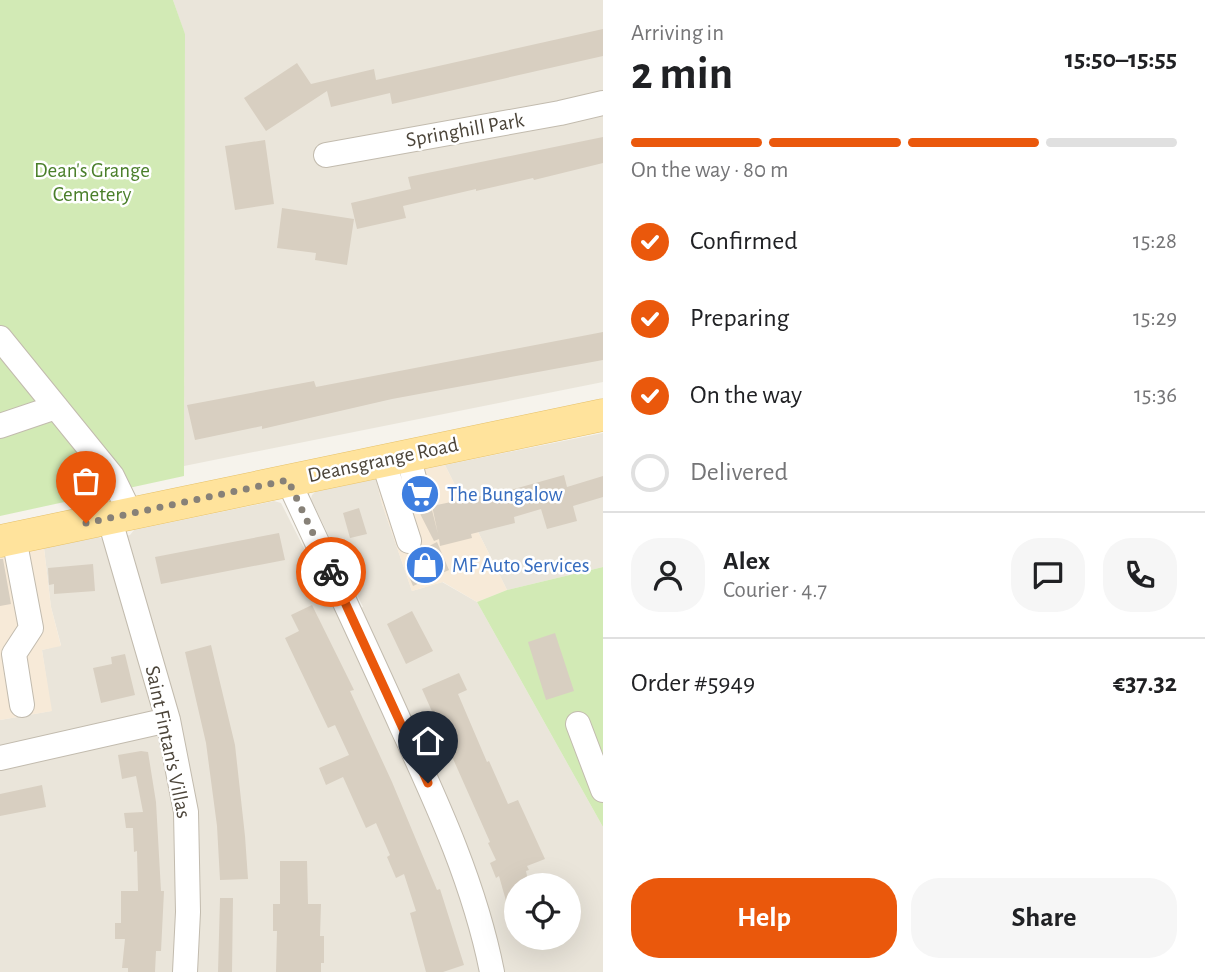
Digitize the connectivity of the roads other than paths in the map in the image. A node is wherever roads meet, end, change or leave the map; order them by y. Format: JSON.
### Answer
{"nodes":[{"id":1,"x":603,"y":103,"type":"edge"},
{"id":2,"x":326,"y":155,"type":"dead end"},
{"id":3,"x":0,"y":338,"type":"edge"},
{"id":4,"x":56,"y":407,"type":"junction"},
{"id":5,"x":603,"y":415,"type":"edge"},
{"id":6,"x":0,"y":426,"type":"edge"},
{"id":7,"x":395,"y":457,"type":"junction"},
{"id":8,"x":288,"y":480,"type":"junction"},
{"id":9,"x":416,"y":486,"type":"dead end"},
{"id":10,"x":120,"y":515,"type":"junction"},
{"id":11,"x":7,"y":540,"type":"edge"},
{"id":12,"x":408,"y":541,"type":"dead end"},
{"id":13,"x":22,"y":705,"type":"dead end"},
{"id":14,"x":168,"y":720,"type":"junction"},
{"id":15,"x":578,"y":724,"type":"dead end"},
{"id":16,"x":0,"y":758,"type":"edge"},
{"id":17,"x":603,"y":790,"type":"edge"},
{"id":18,"x":185,"y":972,"type":"edge"},
{"id":19,"x":492,"y":972,"type":"edge"}],
"edges":[{"from":1,"to":2,"type":"street","name":"Springhill Park"},
{"from":3,"to":4,"type":"street","name":"Saint Fintan's Villas"},
{"from":4,"to":6,"type":"street"},
{"from":4,"to":10,"type":"street","name":"Saint Fintan's Villas"},
{"from":5,"to":7,"type":"main road","name":"Deansgrange Road"},
{"from":7,"to":8,"type":"main road","name":"Deansgrange Road"},
{"from":7,"to":9,"type":"street"},
{"from":7,"to":12,"type":"street"},
{"from":8,"to":10,"type":"main road","name":"Deansgrange Road"},
{"from":8,"to":19,"type":"street"},
{"from":10,"to":11,"type":"main road","name":"Deansgrange Road"},
{"from":10,"to":14,"type":"street","name":"Saint Fintan's Villas"},
{"from":11,"to":13,"type":"street"},
{"from":14,"to":16,"type":"street"},
{"from":14,"to":18,"type":"street","name":"Saint Fintan's Villas"},
{"from":15,"to":17,"type":"street"}]}
